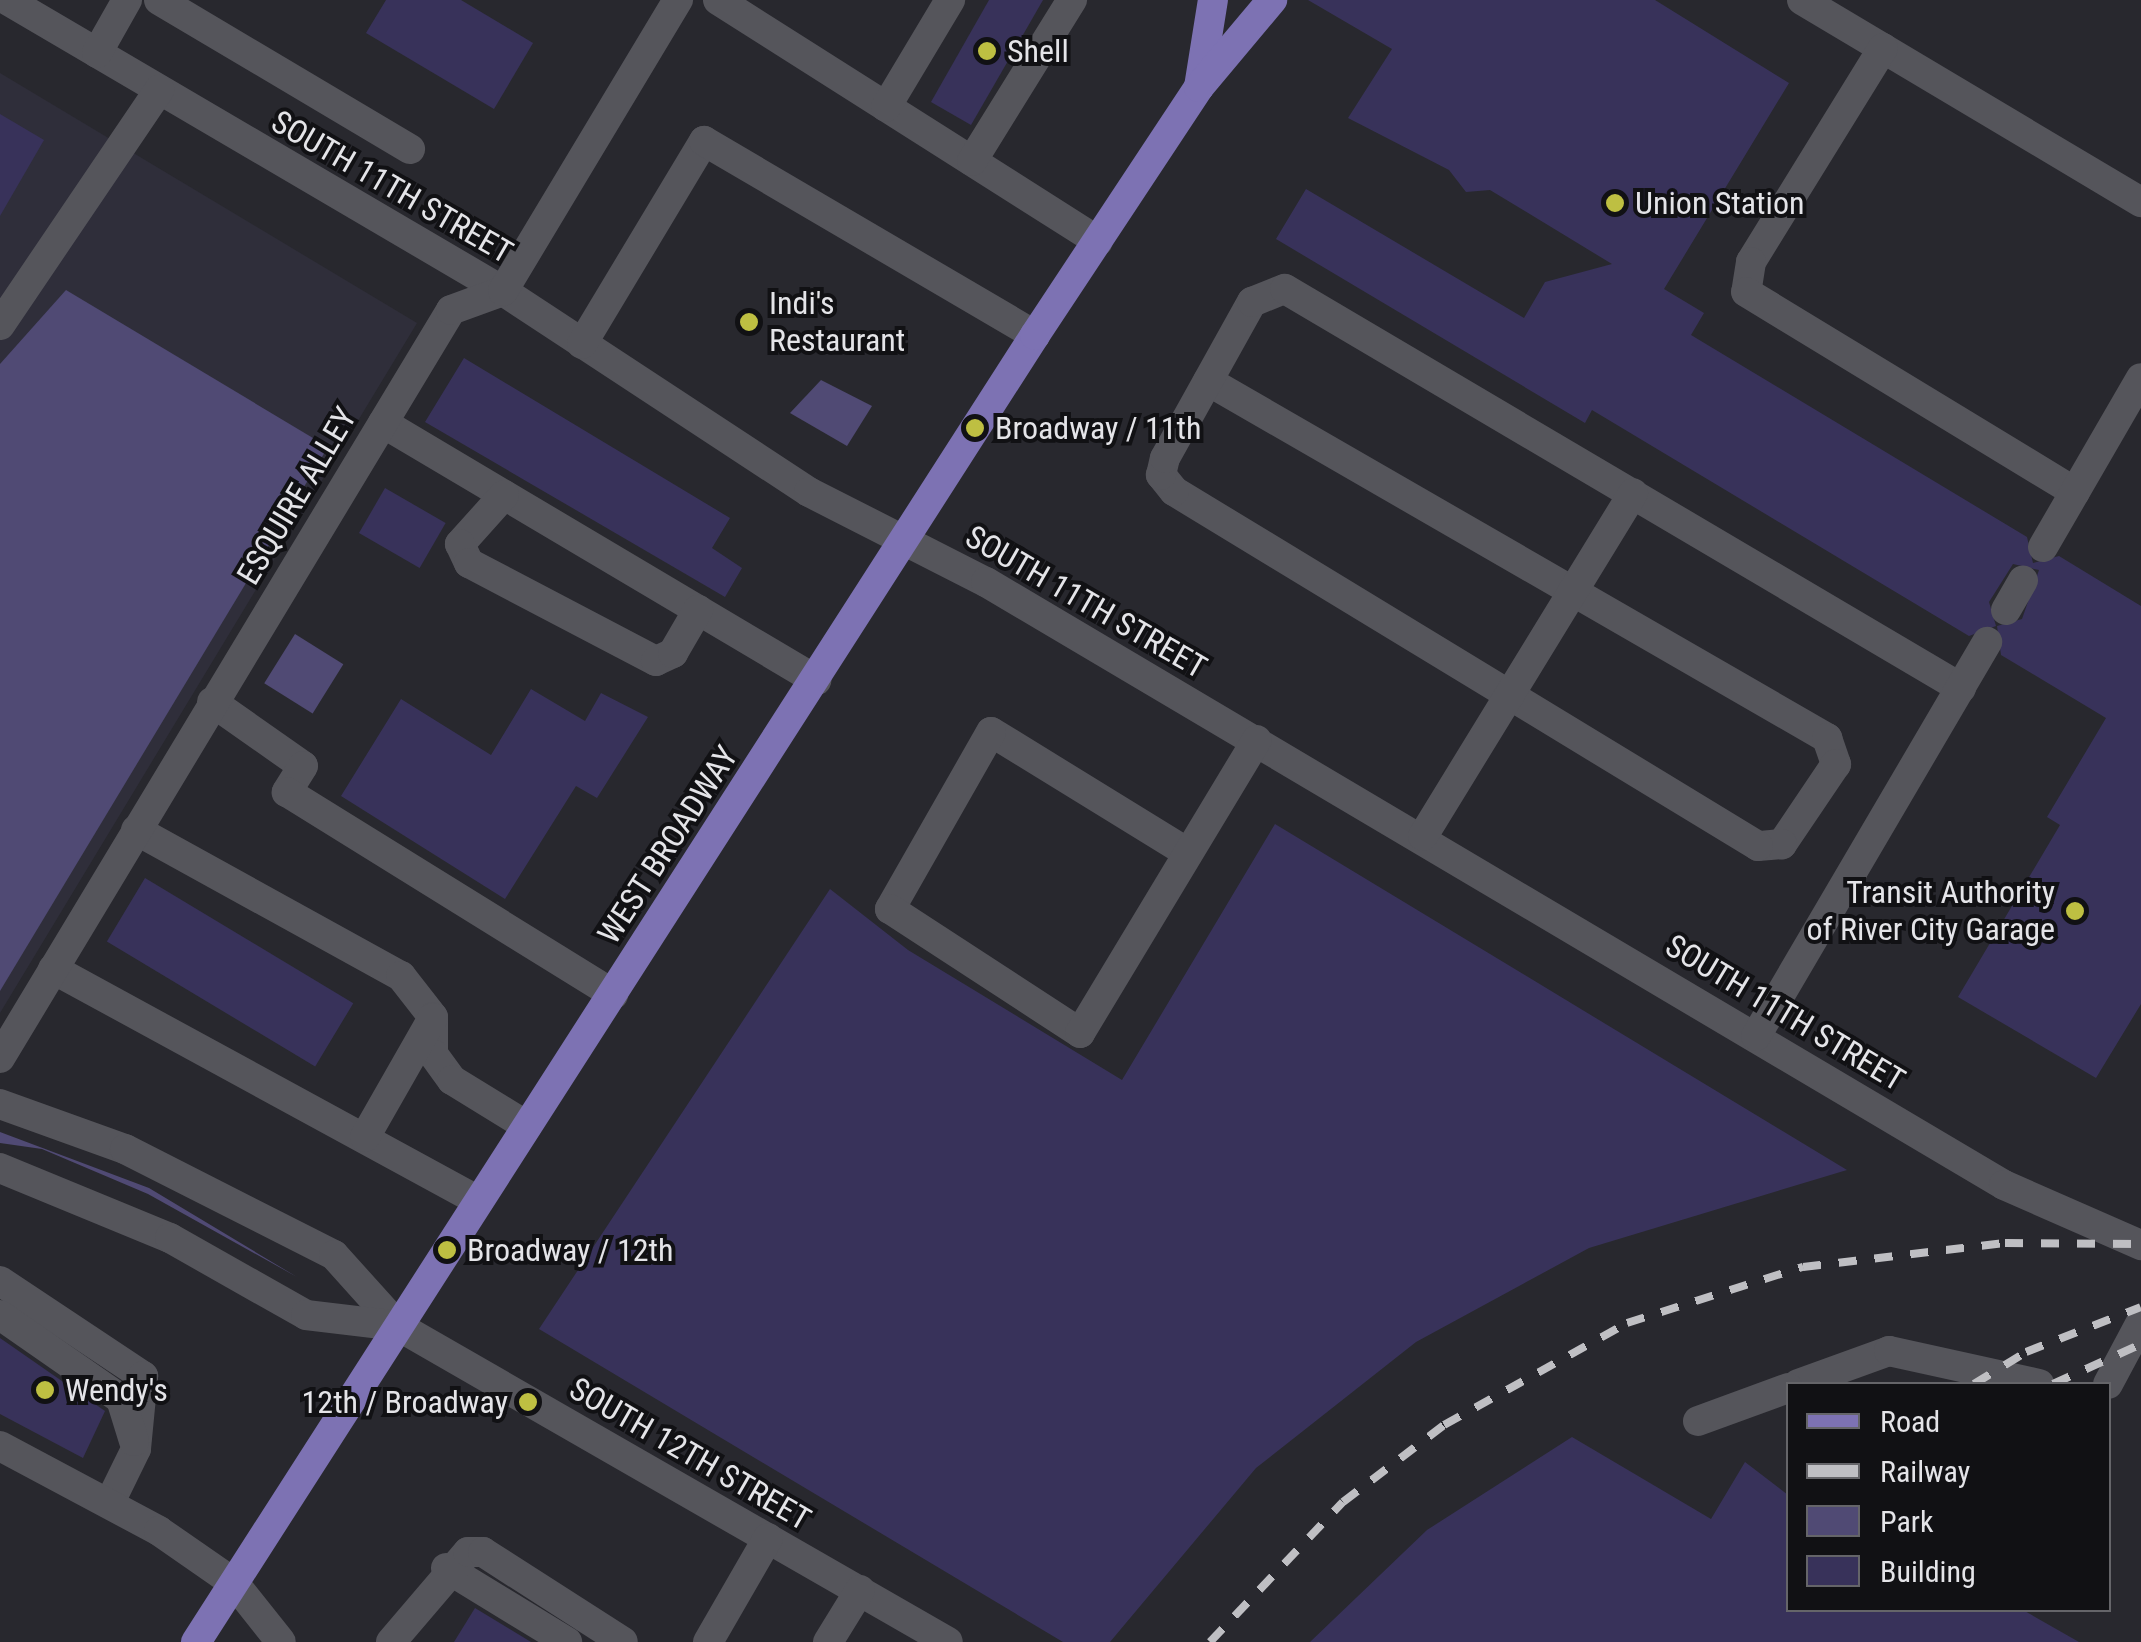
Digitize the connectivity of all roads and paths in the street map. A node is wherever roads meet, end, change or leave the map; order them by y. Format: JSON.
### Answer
{"nodes":[{"id":1,"x":8,"y":0,"type":"edge"},
{"id":2,"x":127,"y":0,"type":"edge"},
{"id":3,"x":159,"y":0,"type":"edge"},
{"id":4,"x":678,"y":0,"type":"edge"},
{"id":5,"x":718,"y":0,"type":"edge"},
{"id":6,"x":950,"y":0,"type":"edge"},
{"id":7,"x":1072,"y":0,"type":"edge"},
{"id":8,"x":1213,"y":0,"type":"edge"},
{"id":9,"x":1272,"y":0,"type":"edge"},
{"id":10,"x":1802,"y":0,"type":"edge"},
{"id":11,"x":1883,"y":48,"type":"junction"},
{"id":12,"x":96,"y":53,"type":"junction"},
{"id":13,"x":1199,"y":87,"type":"junction"},
{"id":14,"x":159,"y":90,"type":"junction"},
{"id":15,"x":886,"y":107,"type":"junction"},
{"id":16,"x":410,"y":149,"type":"dead end"},
{"id":17,"x":972,"y":162,"type":"junction"},
{"id":18,"x":2141,"y":202,"type":"edge"},
{"id":19,"x":1098,"y":241,"type":"junction"},
{"id":20,"x":503,"y":291,"type":"junction"},
{"id":21,"x":0,"y":326,"type":"edge"},
{"id":22,"x":1035,"y":335,"type":"junction"},
{"id":23,"x":582,"y":344,"type":"junction"},
{"id":24,"x":1208,"y":381,"type":"junction"},
{"id":25,"x":2140,"y":381,"type":"edge"},
{"id":26,"x":382,"y":424,"type":"junction"},
{"id":27,"x":2075,"y":492,"type":"junction"},
{"id":28,"x":1634,"y":494,"type":"junction"},
{"id":29,"x":504,"y":495,"type":"junction"},
{"id":30,"x":906,"y":542,"type":"junction"},
{"id":31,"x":2042,"y":546,"type":"dead end"},
{"id":32,"x":2023,"y":580,"type":"dead end"},
{"id":33,"x":1572,"y":591,"type":"junction"},
{"id":34,"x":698,"y":610,"type":"junction"},
{"id":35,"x":2006,"y":610,"type":"dead end"},
{"id":36,"x":1987,"y":642,"type":"dead end"},
{"id":37,"x":816,"y":680,"type":"junction"},
{"id":38,"x":1961,"y":688,"type":"junction"},
{"id":39,"x":1508,"y":694,"type":"junction"},
{"id":40,"x":212,"y":702,"type":"junction"},
{"id":41,"x":1257,"y":740,"type":"junction"},
{"id":42,"x":136,"y":830,"type":"junction"},
{"id":43,"x":1423,"y":836,"type":"junction"},
{"id":44,"x":1188,"y":853,"type":"junction"},
{"id":45,"x":53,"y":969,"type":"junction"},
{"id":46,"x":613,"y":994,"type":"junction"},
{"id":47,"x":433,"y":1017,"type":"junction"},
{"id":48,"x":1756,"y":1036,"type":"junction"},
{"id":49,"x":0,"y":1058,"type":"edge"},
{"id":50,"x":0,"y":1104,"type":"edge"},
{"id":51,"x":528,"y":1126,"type":"junction"},
{"id":52,"x":365,"y":1137,"type":"junction"},
{"id":53,"x":0,"y":1168,"type":"edge"},
{"id":54,"x":479,"y":1200,"type":"junction"},
{"id":55,"x":2141,"y":1246,"type":"edge"},
{"id":56,"x":0,"y":1281,"type":"edge"},
{"id":57,"x":0,"y":1315,"type":"edge"},
{"id":58,"x":2141,"y":1322,"type":"edge"},
{"id":59,"x":398,"y":1326,"type":"junction"},
{"id":60,"x":1804,"y":1382,"type":"edge"},
{"id":61,"x":2030,"y":1382,"type":"edge"},
{"id":62,"x":2109,"y":1382,"type":"edge"},
{"id":63,"x":1786,"y":1389,"type":"edge"},
{"id":64,"x":1698,"y":1421,"type":"dead end"},
{"id":65,"x":0,"y":1429,"type":"edge"},
{"id":66,"x":136,"y":1448,"type":"junction"},
{"id":67,"x":10,"y":1452,"type":"edge"},
{"id":68,"x":112,"y":1498,"type":"junction"},
{"id":69,"x":768,"y":1538,"type":"junction"},
{"id":70,"x":446,"y":1568,"type":"junction"},
{"id":71,"x":234,"y":1584,"type":"junction"},
{"id":72,"x":860,"y":1590,"type":"junction"},
{"id":73,"x":196,"y":1642,"type":"edge"},
{"id":74,"x":281,"y":1642,"type":"edge"},
{"id":75,"x":391,"y":1642,"type":"edge"},
{"id":76,"x":567,"y":1642,"type":"edge"},
{"id":77,"x":623,"y":1642,"type":"edge"},
{"id":78,"x":708,"y":1642,"type":"edge"},
{"id":79,"x":828,"y":1642,"type":"edge"},
{"id":80,"x":948,"y":1642,"type":"edge"}],
"edges":[{"from":1,"to":12,"type":"street","name":"SOUTH 11TH STREET"},
{"from":2,"to":12,"type":"street"},
{"from":3,"to":16,"type":"street"},
{"from":4,"to":20,"type":"street"},
{"from":5,"to":15,"type":"street"},
{"from":6,"to":15,"type":"street"},
{"from":7,"to":17,"type":"street"},
{"from":8,"to":13,"type":"main road","name":"WEST BROADWAY"},
{"from":9,"to":13,"type":"main road","name":"WEST BROADWAY"},
{"from":10,"to":11,"type":"street"},
{"from":11,"to":18,"type":"street"},
{"from":11,"to":27,"type":"street"},
{"from":12,"to":14,"type":"street","name":"SOUTH 11TH STREET"},
{"from":13,"to":19,"type":"main road","name":"WEST BROADWAY"},
{"from":14,"to":20,"type":"street","name":"SOUTH 11TH STREET"},
{"from":14,"to":21,"type":"street"},
{"from":15,"to":17,"type":"street"},
{"from":17,"to":19,"type":"street"},
{"from":19,"to":22,"type":"main road","name":"WEST BROADWAY"},
{"from":20,"to":23,"type":"street","name":"SOUTH 11TH STREET"},
{"from":20,"to":26,"type":"street","name":"ESQUIRE ALLEY"},
{"from":22,"to":23,"type":"street"},
{"from":22,"to":30,"type":"main road","name":"WEST BROADWAY"},
{"from":23,"to":30,"type":"street","name":"SOUTH 11TH STREET"},
{"from":24,"to":28,"type":"street"},
{"from":24,"to":33,"type":"street"},
{"from":24,"to":39,"type":"street"},
{"from":25,"to":27,"type":"street"},
{"from":26,"to":29,"type":"street"},
{"from":26,"to":40,"type":"street","name":"ESQUIRE ALLEY"},
{"from":27,"to":31,"type":"street"},
{"from":28,"to":33,"type":"street"},
{"from":28,"to":38,"type":"street"},
{"from":29,"to":34,"type":"street"},
{"from":29,"to":34,"type":"street"},
{"from":30,"to":37,"type":"main road","name":"WEST BROADWAY"},
{"from":30,"to":41,"type":"street","name":"SOUTH 11TH STREET"},
{"from":32,"to":35,"type":"street"},
{"from":33,"to":39,"type":"street"},
{"from":33,"to":39,"type":"street"},
{"from":34,"to":37,"type":"street"},
{"from":36,"to":38,"type":"street"},
{"from":37,"to":46,"type":"main road","name":"WEST BROADWAY"},
{"from":38,"to":48,"type":"street"},
{"from":39,"to":43,"type":"street"},
{"from":40,"to":42,"type":"street","name":"ESQUIRE ALLEY"},
{"from":40,"to":46,"type":"street"},
{"from":41,"to":43,"type":"street","name":"SOUTH 11TH STREET"},
{"from":41,"to":44,"type":"street"},
{"from":42,"to":45,"type":"street","name":"ESQUIRE ALLEY"},
{"from":42,"to":47,"type":"street"},
{"from":43,"to":48,"type":"street","name":"SOUTH 11TH STREET"},
{"from":44,"to":44,"type":"street"},
{"from":45,"to":49,"type":"street","name":"ESQUIRE ALLEY"},
{"from":45,"to":52,"type":"street"},
{"from":46,"to":51,"type":"main road","name":"WEST BROADWAY"},
{"from":47,"to":51,"type":"street"},
{"from":47,"to":52,"type":"street"},
{"from":48,"to":55,"type":"street","name":"SOUTH 11TH STREET"},
{"from":50,"to":59,"type":"street"},
{"from":51,"to":54,"type":"main road","name":"WEST BROADWAY"},
{"from":52,"to":54,"type":"street"},
{"from":53,"to":59,"type":"street"},
{"from":54,"to":59,"type":"main road","name":"WEST BROADWAY"},
{"from":56,"to":66,"type":"street"},
{"from":57,"to":66,"type":"street"},
{"from":58,"to":62,"type":"street"},
{"from":59,"to":69,"type":"street","name":"SOUTH 12TH STREET"},
{"from":59,"to":71,"type":"main road","name":"WEST BROADWAY"},
{"from":60,"to":61,"type":"street"},
{"from":63,"to":64,"type":"street"},
{"from":65,"to":67,"type":"street"},
{"from":66,"to":68,"type":"street"},
{"from":67,"to":68,"type":"street"},
{"from":68,"to":71,"type":"street"},
{"from":69,"to":72,"type":"street","name":"SOUTH 12TH STREET"},
{"from":69,"to":78,"type":"street"},
{"from":70,"to":75,"type":"street"},
{"from":70,"to":76,"type":"street"},
{"from":70,"to":77,"type":"street"},
{"from":71,"to":73,"type":"main road","name":"WEST BROADWAY"},
{"from":71,"to":74,"type":"street"},
{"from":72,"to":79,"type":"street"},
{"from":72,"to":80,"type":"street","name":"SOUTH 12TH STREET"}]}
